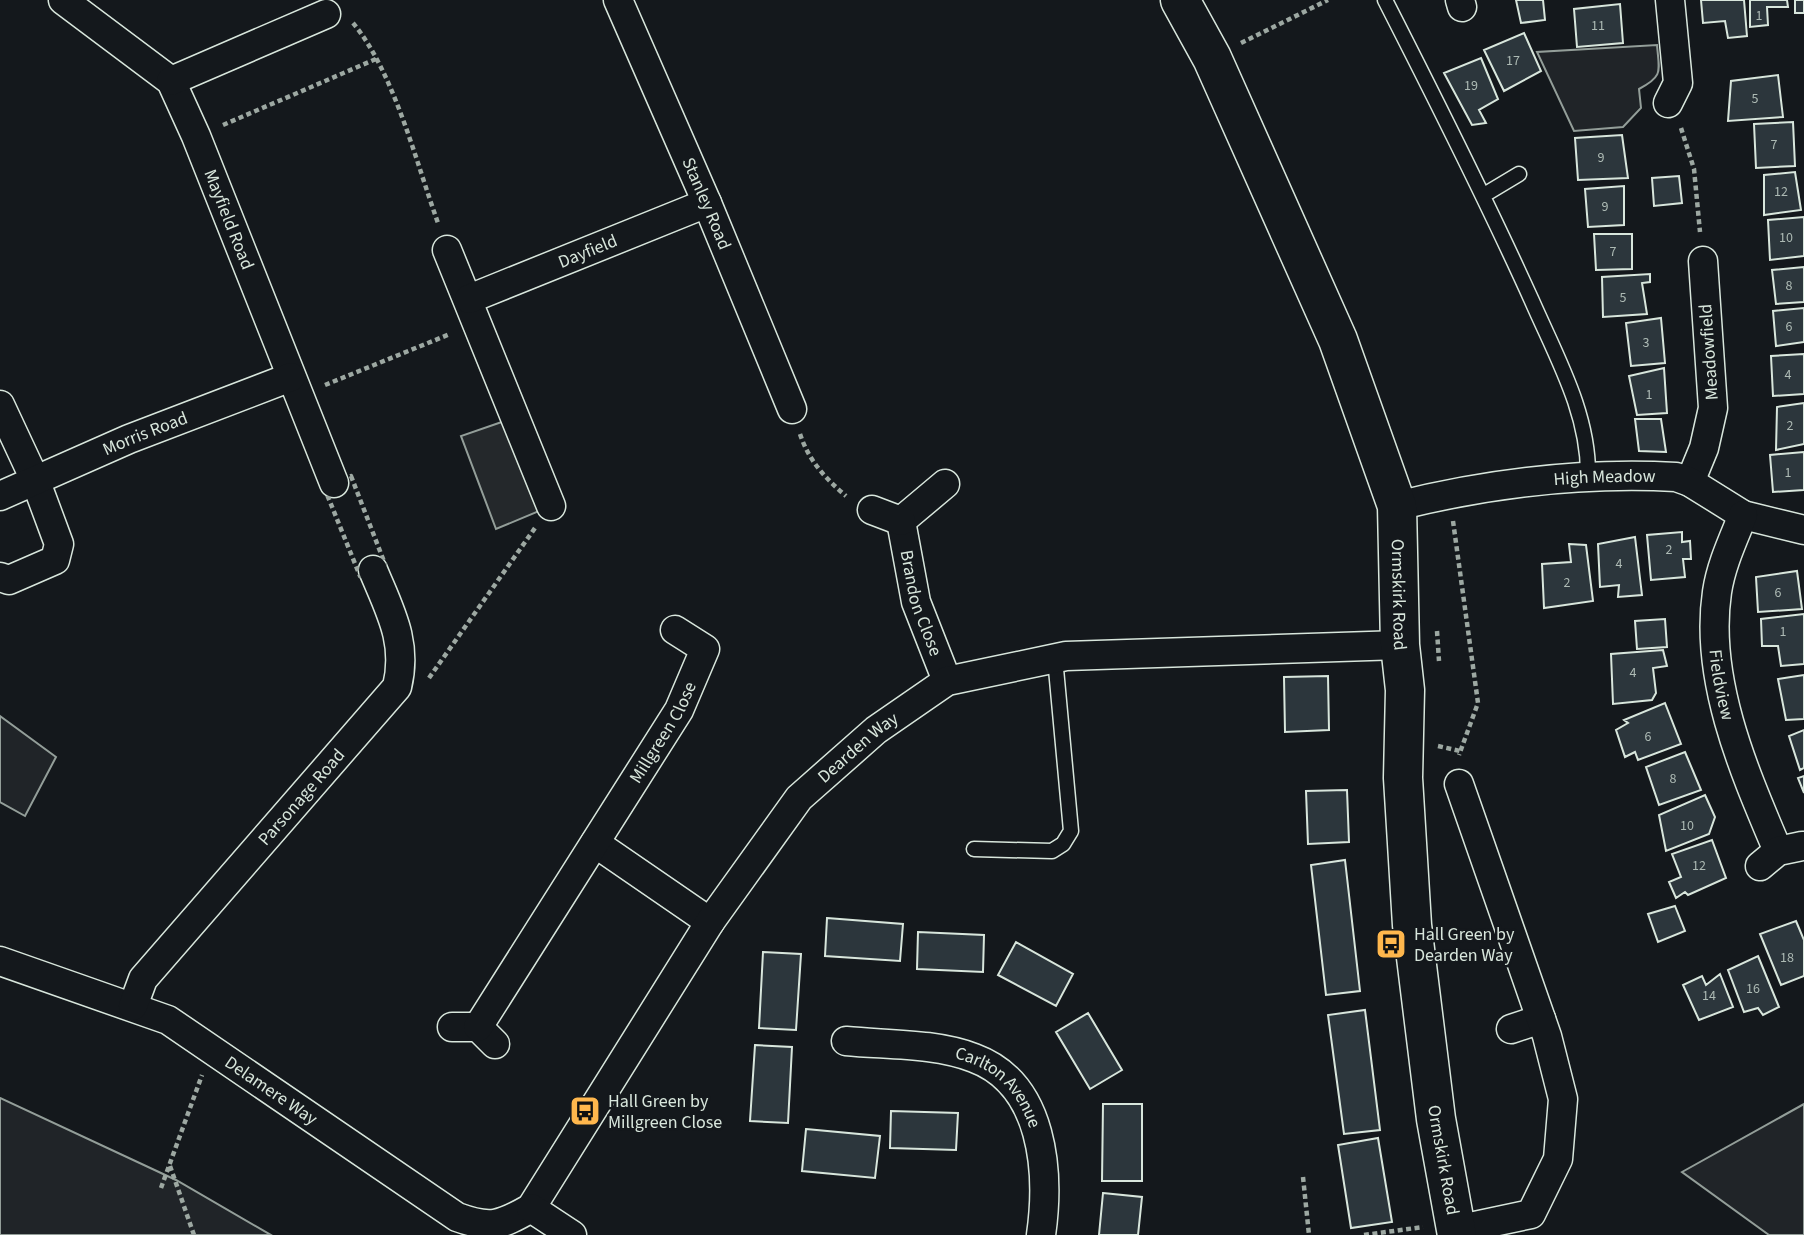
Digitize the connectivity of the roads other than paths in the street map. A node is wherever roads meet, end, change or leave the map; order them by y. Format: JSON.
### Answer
{"nodes":[{"id":1,"x":63,"y":0,"type":"edge"},
{"id":2,"x":618,"y":0,"type":"edge"},
{"id":3,"x":1180,"y":0,"type":"edge"},
{"id":4,"x":1385,"y":0,"type":"edge"},
{"id":5,"x":1670,"y":0,"type":"edge"},
{"id":6,"x":326,"y":14,"type":"road end"},
{"id":7,"x":171,"y":81,"type":"junction"},
{"id":8,"x":1667,"y":109,"type":"road end"},
{"id":9,"x":1520,"y":174,"type":"dead end"},
{"id":10,"x":1484,"y":195,"type":"junction"},
{"id":11,"x":708,"y":203,"type":"junction"},
{"id":12,"x":447,"y":250,"type":"road end"},
{"id":13,"x":1700,"y":261,"type":"road end"},
{"id":14,"x":474,"y":311,"type":"junction"},
{"id":15,"x":295,"y":386,"type":"junction"},
{"id":16,"x":0,"y":405,"type":"edge"},
{"id":17,"x":792,"y":408,"type":"road end"},
{"id":18,"x":1588,"y":476,"type":"junction"},
{"id":19,"x":36,"y":482,"type":"junction"},
{"id":20,"x":1690,"y":482,"type":"junction"},
{"id":21,"x":334,"y":483,"type":"road end"},
{"id":22,"x":945,"y":484,"type":"dead end"},
{"id":23,"x":0,"y":496,"type":"edge"},
{"id":24,"x":551,"y":506,"type":"road end"},
{"id":25,"x":1397,"y":506,"type":"junction"},
{"id":26,"x":872,"y":510,"type":"road end"},
{"id":27,"x":1744,"y":515,"type":"junction"},
{"id":28,"x":901,"y":521,"type":"junction"},
{"id":29,"x":1804,"y":530,"type":"edge"},
{"id":30,"x":373,"y":570,"type":"road end"},
{"id":31,"x":0,"y":577,"type":"edge"},
{"id":32,"x":675,"y":630,"type":"dead end"},
{"id":33,"x":1400,"y":645,"type":"junction"},
{"id":34,"x":1055,"y":658,"type":"junction"},
{"id":35,"x":947,"y":681,"type":"junction"},
{"id":36,"x":1459,"y":784,"type":"road end"},
{"id":37,"x":595,"y":844,"type":"junction"},
{"id":38,"x":974,"y":849,"type":"dead end"},
{"id":39,"x":1780,"y":854,"type":"edge"},
{"id":40,"x":710,"y":922,"type":"junction"},
{"id":41,"x":0,"y":961,"type":"edge"},
{"id":42,"x":133,"y":1006,"type":"junction"},
{"id":43,"x":1541,"y":1018,"type":"junction"},
{"id":44,"x":1511,"y":1029,"type":"dead end"},
{"id":45,"x":475,"y":1033,"type":"dead end"},
{"id":46,"x":846,"y":1041,"type":"dead end"},
{"id":47,"x":531,"y":1208,"type":"junction"},
{"id":48,"x":1456,"y":1229,"type":"edge"},
{"id":49,"x":572,"y":1235,"type":"edge"},
{"id":50,"x":1041,"y":1235,"type":"edge"}],
"edges":[{"from":1,"to":7,"type":"street","name":"Mayfield Road"},
{"from":2,"to":11,"type":"street","name":"Stanley Road"},
{"from":3,"to":25,"type":"main road","name":"Ormskirk Road"},
{"from":4,"to":10,"type":"lane"},
{"from":5,"to":8,"type":"street"},
{"from":6,"to":7,"type":"street"},
{"from":7,"to":15,"type":"street","name":"Mayfield Road"},
{"from":9,"to":10,"type":"lane"},
{"from":10,"to":18,"type":"lane"},
{"from":11,"to":14,"type":"street","name":"Dayfield"},
{"from":11,"to":17,"type":"street","name":"Stanley Road"},
{"from":12,"to":14,"type":"street"},
{"from":13,"to":20,"type":"street","name":"Meadowfield"},
{"from":14,"to":24,"type":"street"},
{"from":15,"to":19,"type":"street","name":"Morris Road"},
{"from":15,"to":21,"type":"street","name":"Mayfield Road"},
{"from":16,"to":19,"type":"street"},
{"from":18,"to":20,"type":"street","name":"High Meadow"},
{"from":18,"to":25,"type":"street","name":"High Meadow"},
{"from":19,"to":23,"type":"street","name":"Morris Road"},
{"from":19,"to":31,"type":"street"},
{"from":20,"to":27,"type":"street","name":"High Meadow"},
{"from":22,"to":28,"type":"street"},
{"from":25,"to":33,"type":"main road","name":"Ormskirk Road"},
{"from":26,"to":28,"type":"street"},
{"from":27,"to":29,"type":"street","name":"High Meadow"},
{"from":27,"to":39,"type":"street","name":"Fieldview"},
{"from":28,"to":35,"type":"street","name":"Brandon Close"},
{"from":30,"to":42,"type":"street","name":"Parsonage Road"},
{"from":32,"to":37,"type":"street","name":"Millgreen Close"},
{"from":33,"to":34,"type":"street","name":"Dearden Way"},
{"from":33,"to":48,"type":"main road","name":"Ormskirk Road"},
{"from":34,"to":35,"type":"street","name":"Dearden Way"},
{"from":34,"to":38,"type":"lane"},
{"from":35,"to":40,"type":"street","name":"Dearden Way"},
{"from":36,"to":43,"type":"street","name":"Ormskirk Road"},
{"from":37,"to":40,"type":"street"},
{"from":37,"to":45,"type":"street","name":"Millgreen Close"},
{"from":40,"to":47,"type":"street","name":"Dearden Way"},
{"from":41,"to":42,"type":"street","name":"Delamere Way"},
{"from":42,"to":47,"type":"street","name":"Delamere Way"},
{"from":43,"to":44,"type":"street"},
{"from":43,"to":48,"type":"street","name":"Ormskirk Road"},
{"from":46,"to":50,"type":"street","name":"Carlton Avenue"},
{"from":47,"to":49,"type":"street"}]}
